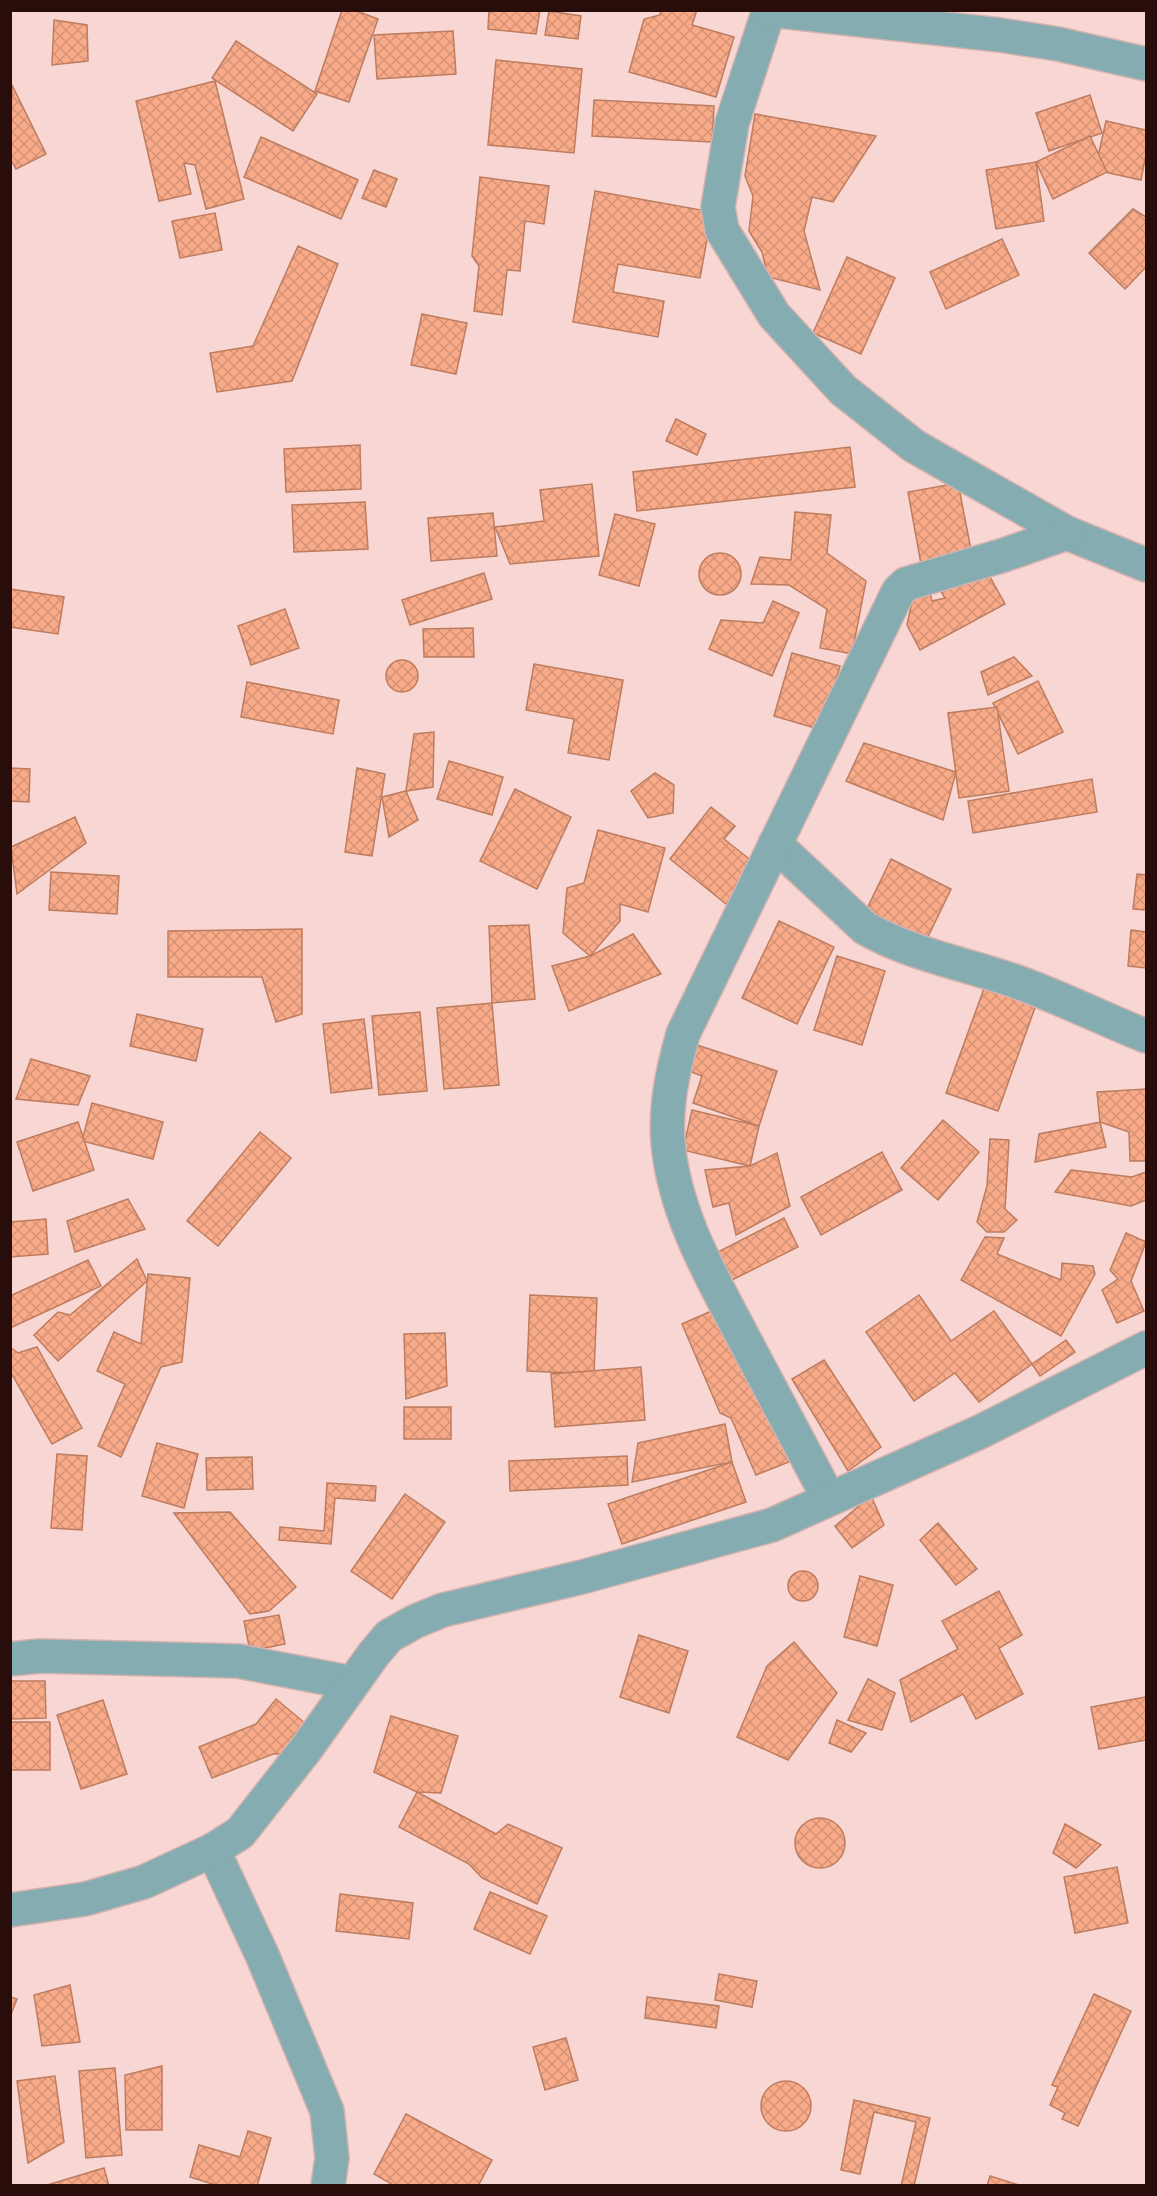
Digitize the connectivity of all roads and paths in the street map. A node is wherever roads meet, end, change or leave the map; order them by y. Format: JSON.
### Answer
{"nodes":[{"id":1,"x":769,"y":10,"type":"edge"},
{"id":2,"x":1146,"y":64,"type":"edge"},
{"id":3,"x":1067,"y":533,"type":"junction"},
{"id":4,"x":1146,"y":565,"type":"edge"},
{"id":5,"x":774,"y":844,"type":"junction"},
{"id":6,"x":1146,"y":1036,"type":"edge"},
{"id":7,"x":1146,"y":1348,"type":"edge"},
{"id":8,"x":829,"y":1499,"type":"junction"},
{"id":9,"x":10,"y":1659,"type":"edge"},
{"id":10,"x":352,"y":1683,"type":"junction"},
{"id":11,"x":213,"y":1850,"type":"junction"},
{"id":12,"x":10,"y":1910,"type":"edge"},
{"id":13,"x":328,"y":2186,"type":"edge"}],
"edges":[{"from":1,"to":2,"type":"street"},
{"from":1,"to":3,"type":"street"},
{"from":3,"to":4,"type":"street"},
{"from":3,"to":5,"type":"street"},
{"from":5,"to":6,"type":"street"},
{"from":5,"to":8,"type":"street"},
{"from":7,"to":8,"type":"street"},
{"from":8,"to":10,"type":"street"},
{"from":9,"to":10,"type":"street"},
{"from":10,"to":11,"type":"street"},
{"from":11,"to":12,"type":"street"},
{"from":11,"to":13,"type":"street"}]}
